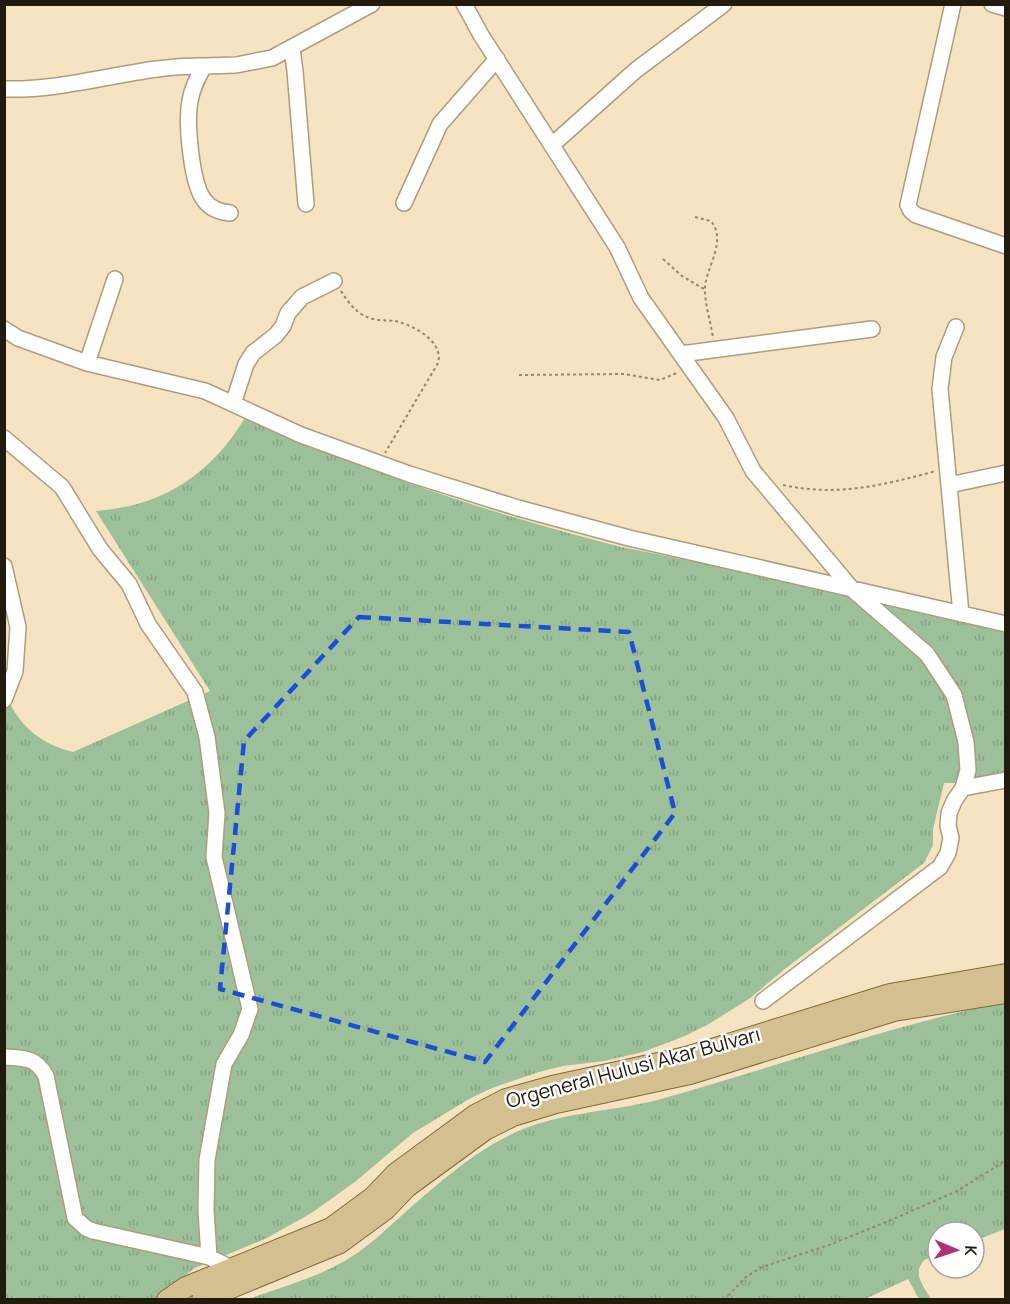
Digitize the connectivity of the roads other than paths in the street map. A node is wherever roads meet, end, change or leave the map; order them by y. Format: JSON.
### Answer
{"nodes":[{"id":1,"x":372,"y":4,"type":"edge"},
{"id":2,"x":464,"y":4,"type":"edge"},
{"id":3,"x":724,"y":4,"type":"edge"},
{"id":4,"x":953,"y":4,"type":"edge"},
{"id":5,"x":992,"y":4,"type":"edge"},
{"id":6,"x":1005,"y":8,"type":"edge"},
{"id":7,"x":292,"y":49,"type":"junction"},
{"id":8,"x":497,"y":59,"type":"junction"},
{"id":9,"x":204,"y":66,"type":"junction"},
{"id":10,"x":4,"y":89,"type":"edge"},
{"id":11,"x":552,"y":145,"type":"junction"},
{"id":12,"x":404,"y":203,"type":"dead end"},
{"id":13,"x":306,"y":204,"type":"dead end"},
{"id":14,"x":230,"y":213,"type":"dead end"},
{"id":15,"x":1005,"y":246,"type":"edge"},
{"id":16,"x":115,"y":279,"type":"dead end"},
{"id":17,"x":334,"y":281,"type":"road end"},
{"id":18,"x":956,"y":327,"type":"dead end"},
{"id":19,"x":4,"y":329,"type":"edge"},
{"id":20,"x":872,"y":329,"type":"dead end"},
{"id":21,"x":685,"y":358,"type":"junction"},
{"id":22,"x":87,"y":363,"type":"junction"},
{"id":23,"x":233,"y":404,"type":"junction"},
{"id":24,"x":4,"y":438,"type":"edge"},
{"id":25,"x":1005,"y":473,"type":"edge"},
{"id":26,"x":949,"y":485,"type":"junction"},
{"id":27,"x":4,"y":566,"type":"edge"},
{"id":28,"x":852,"y":589,"type":"junction"},
{"id":29,"x":961,"y":614,"type":"junction"},
{"id":30,"x":1005,"y":624,"type":"edge"},
{"id":31,"x":4,"y":700,"type":"edge"},
{"id":32,"x":1005,"y":780,"type":"edge"},
{"id":33,"x":963,"y":788,"type":"junction"},
{"id":34,"x":1005,"y":974,"type":"edge"},
{"id":35,"x":1005,"y":993,"type":"edge"},
{"id":36,"x":763,"y":1000,"type":"dead end"},
{"id":37,"x":4,"y":1057,"type":"edge"},
{"id":38,"x":209,"y":1257,"type":"junction"},
{"id":39,"x":231,"y":1268,"type":"junction"},
{"id":40,"x":168,"y":1299,"type":"edge"},
{"id":41,"x":202,"y":1299,"type":"edge"}],
"edges":[{"from":1,"to":7,"type":"street"},
{"from":2,"to":8,"type":"street"},
{"from":3,"to":11,"type":"street"},
{"from":4,"to":15,"type":"street"},
{"from":5,"to":6,"type":"street"},
{"from":7,"to":9,"type":"street"},
{"from":7,"to":13,"type":"street"},
{"from":8,"to":11,"type":"street"},
{"from":8,"to":12,"type":"street"},
{"from":9,"to":10,"type":"street"},
{"from":9,"to":14,"type":"street"},
{"from":11,"to":21,"type":"street"},
{"from":16,"to":22,"type":"street"},
{"from":17,"to":23,"type":"street"},
{"from":18,"to":26,"type":"street"},
{"from":19,"to":22,"type":"street"},
{"from":20,"to":21,"type":"street"},
{"from":21,"to":28,"type":"street"},
{"from":22,"to":23,"type":"street"},
{"from":23,"to":28,"type":"street"},
{"from":24,"to":38,"type":"street"},
{"from":25,"to":26,"type":"street"},
{"from":26,"to":29,"type":"street"},
{"from":27,"to":31,"type":"street"},
{"from":28,"to":29,"type":"street"},
{"from":28,"to":33,"type":"street"},
{"from":29,"to":30,"type":"street"},
{"from":32,"to":33,"type":"street"},
{"from":33,"to":36,"type":"street"},
{"from":34,"to":39,"type":"main road","name":"Orgeneral Hulusi Akar Bulvarı"},
{"from":35,"to":41,"type":"main road","name":"Orgeneral Hulusi Akar Bulvarı"},
{"from":37,"to":38,"type":"street"},
{"from":38,"to":39,"type":"street"},
{"from":39,"to":40,"type":"main road","name":"Orgeneral Hulusi Akar Bulvarı"}]}
